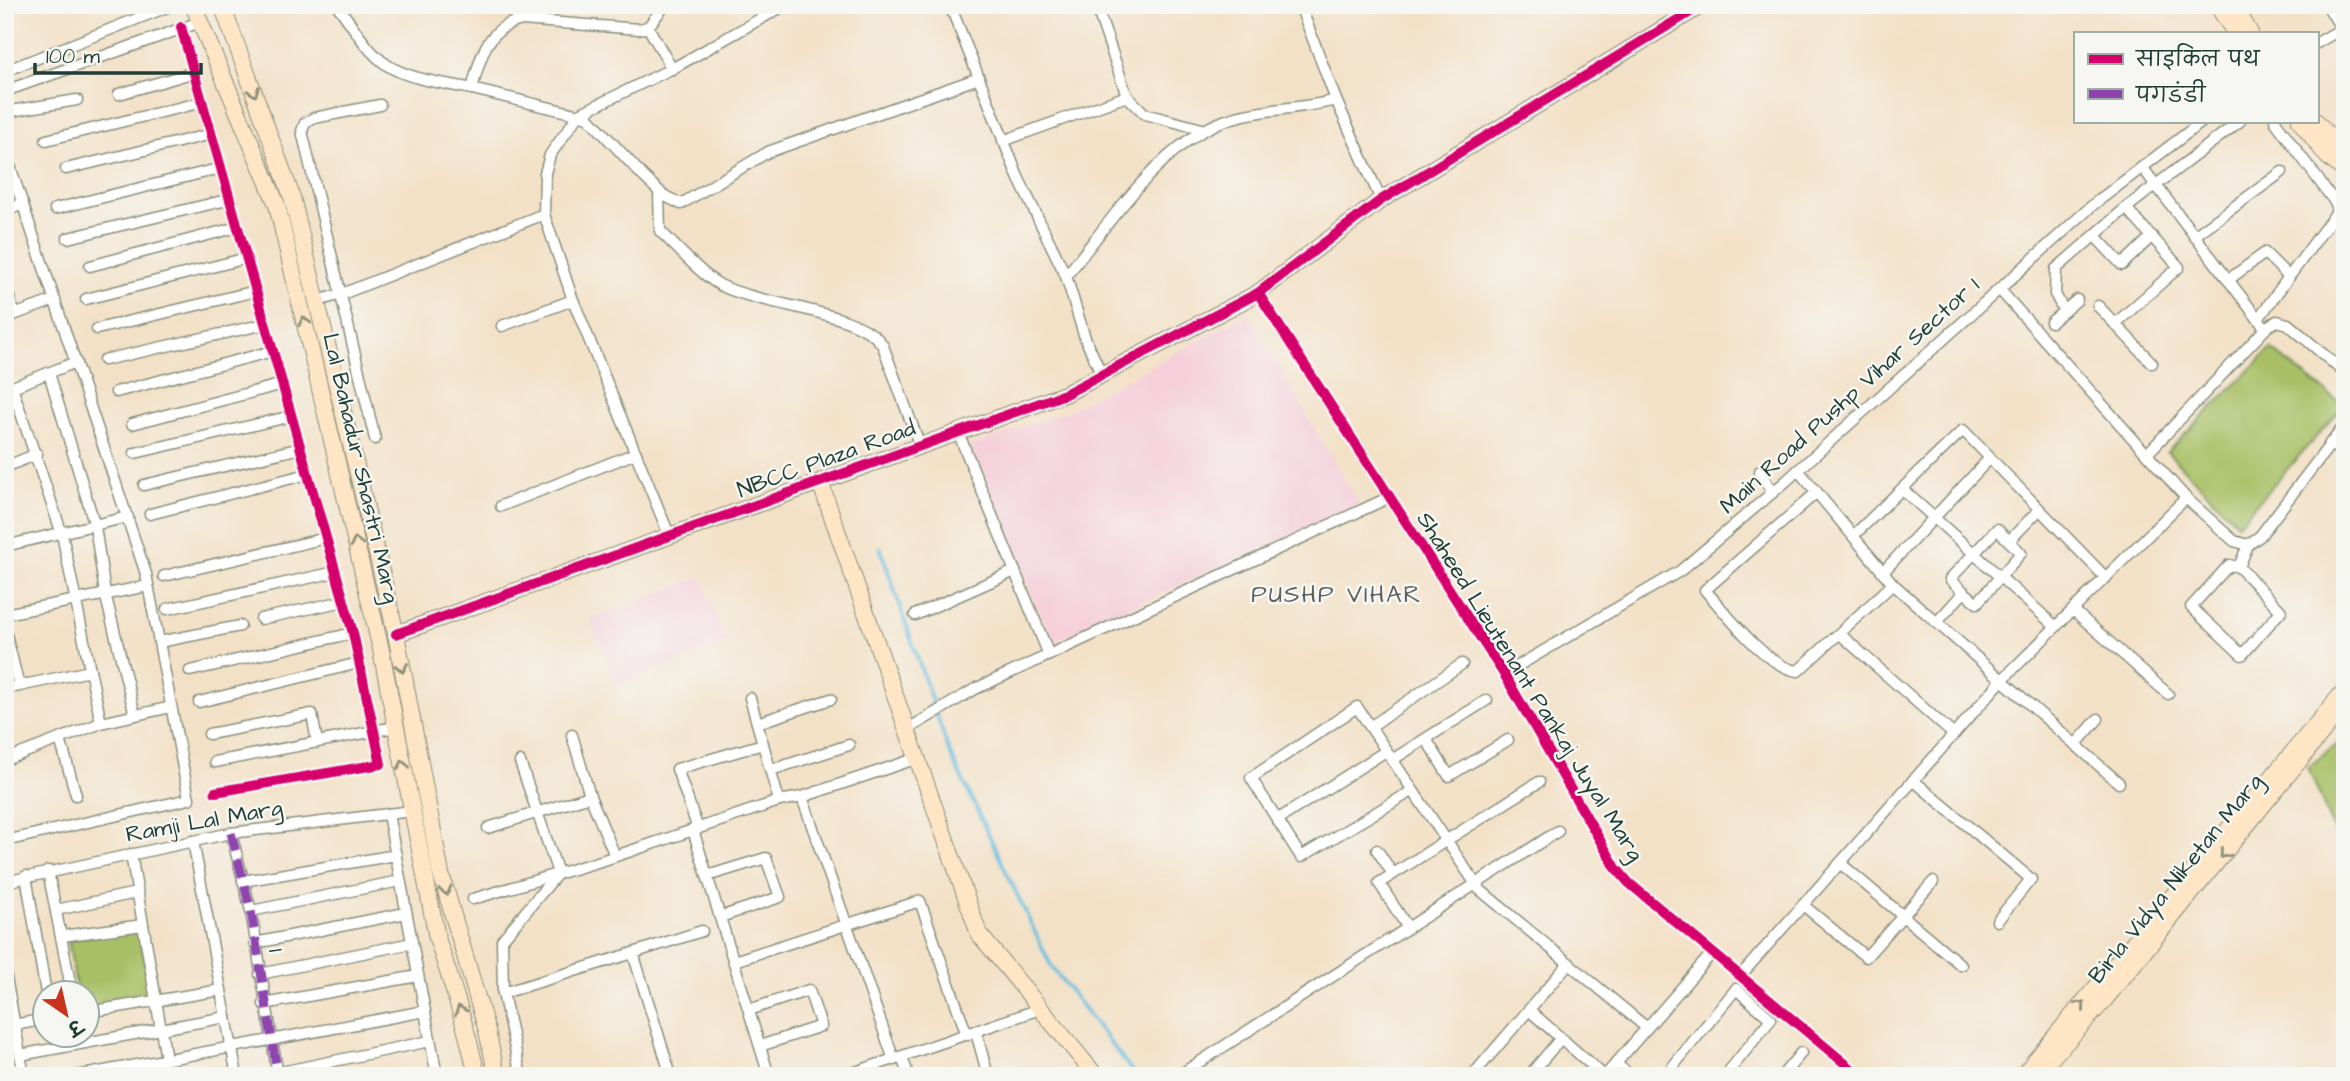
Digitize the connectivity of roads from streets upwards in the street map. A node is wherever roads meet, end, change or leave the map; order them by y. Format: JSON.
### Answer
{"nodes":[{"id":1,"x":172,"y":5,"type":"edge"},
{"id":2,"x":193,"y":5,"type":"edge"},
{"id":3,"x":222,"y":5,"type":"edge"},
{"id":4,"x":337,"y":5,"type":"edge"},
{"id":5,"x":665,"y":5,"type":"edge"},
{"id":6,"x":785,"y":5,"type":"edge"},
{"id":7,"x":950,"y":5,"type":"edge"},
{"id":8,"x":1096,"y":5,"type":"edge"},
{"id":9,"x":1300,"y":5,"type":"edge"},
{"id":10,"x":1702,"y":5,"type":"edge"},
{"id":11,"x":2217,"y":5,"type":"edge"},
{"id":12,"x":2234,"y":5,"type":"edge"},
{"id":13,"x":2327,"y":5,"type":"edge"},
{"id":14,"x":201,"y":22,"type":"junction"},
{"id":15,"x":181,"y":27,"type":"junction"},
{"id":16,"x":648,"y":27,"type":"junction"},
{"id":17,"x":2234,"y":32,"type":"edge"},
{"id":18,"x":2249,"y":32,"type":"edge"},
{"id":19,"x":2343,"y":32,"type":"edge"},
{"id":20,"x":2318,"y":43,"type":"edge"},
{"id":21,"x":672,"y":69,"type":"junction"},
{"id":22,"x":5,"y":71,"type":"edge"},
{"id":23,"x":195,"y":72,"type":"junction"},
{"id":24,"x":979,"y":78,"type":"junction"},
{"id":25,"x":472,"y":89,"type":"junction"},
{"id":26,"x":5,"y":91,"type":"edge"},
{"id":27,"x":119,"y":94,"type":"dead end"},
{"id":28,"x":1127,"y":96,"type":"junction"},
{"id":29,"x":77,"y":100,"type":"dead end"},
{"id":30,"x":1336,"y":100,"type":"junction"},
{"id":31,"x":203,"y":102,"type":"junction"},
{"id":32,"x":380,"y":105,"type":"dead end"},
{"id":33,"x":5,"y":112,"type":"edge"},
{"id":34,"x":579,"y":114,"type":"junction"},
{"id":35,"x":2202,"y":122,"type":"edge"},
{"id":36,"x":2239,"y":122,"type":"edge"},
{"id":37,"x":2276,"y":122,"type":"edge"},
{"id":38,"x":2301,"y":122,"type":"edge"},
{"id":39,"x":2317,"y":122,"type":"edge"},
{"id":40,"x":1202,"y":129,"type":"junction"},
{"id":41,"x":212,"y":134,"type":"junction"},
{"id":42,"x":46,"y":140,"type":"dead end"},
{"id":43,"x":1003,"y":141,"type":"junction"},
{"id":44,"x":5,"y":151,"type":"edge"},
{"id":45,"x":2345,"y":155,"type":"edge"},
{"id":46,"x":2142,"y":167,"type":"junction"},
{"id":47,"x":222,"y":168,"type":"junction"},
{"id":48,"x":66,"y":169,"type":"dead end"},
{"id":49,"x":2345,"y":171,"type":"edge"},
{"id":50,"x":2282,"y":172,"type":"dead end"},
{"id":51,"x":2155,"y":184,"type":"junction"},
{"id":52,"x":659,"y":191,"type":"junction"},
{"id":53,"x":231,"y":200,"type":"junction"},
{"id":54,"x":1381,"y":200,"type":"junction"},
{"id":55,"x":23,"y":204,"type":"junction"},
{"id":56,"x":2126,"y":208,"type":"junction"},
{"id":57,"x":55,"y":209,"type":"dead end"},
{"id":58,"x":5,"y":211,"type":"edge"},
{"id":59,"x":544,"y":214,"type":"junction"},
{"id":60,"x":238,"y":227,"type":"junction"},
{"id":61,"x":2095,"y":236,"type":"junction"},
{"id":62,"x":2152,"y":236,"type":"junction"},
{"id":63,"x":2194,"y":236,"type":"junction"},
{"id":64,"x":68,"y":238,"type":"dead end"},
{"id":65,"x":247,"y":258,"type":"junction"},
{"id":66,"x":90,"y":266,"type":"dead end"},
{"id":67,"x":1066,"y":276,"type":"junction"},
{"id":68,"x":2290,"y":277,"type":"junction"},
{"id":69,"x":2228,"y":279,"type":"junction"},
{"id":70,"x":5,"y":287,"type":"edge"},
{"id":71,"x":1999,"y":289,"type":"junction"},
{"id":72,"x":257,"y":291,"type":"junction"},
{"id":73,"x":1258,"y":293,"type":"junction"},
{"id":74,"x":342,"y":294,"type":"junction"},
{"id":75,"x":86,"y":299,"type":"dead end"},
{"id":76,"x":55,"y":300,"type":"junction"},
{"id":77,"x":573,"y":300,"type":"junction"},
{"id":78,"x":2077,"y":300,"type":"dead end"},
{"id":79,"x":317,"y":301,"type":"junction"},
{"id":80,"x":2098,"y":306,"type":"dead end"},
{"id":81,"x":2064,"y":310,"type":"junction"},
{"id":82,"x":10,"y":316,"type":"edge"},
{"id":83,"x":2258,"y":319,"type":"junction"},
{"id":84,"x":2051,"y":323,"type":"dead end"},
{"id":85,"x":266,"y":324,"type":"junction"},
{"id":86,"x":2115,"y":324,"type":"junction"},
{"id":87,"x":502,"y":326,"type":"dead end"},
{"id":88,"x":97,"y":329,"type":"dead end"},
{"id":89,"x":2266,"y":329,"type":"junction"},
{"id":90,"x":273,"y":351,"type":"junction"},
{"id":91,"x":104,"y":360,"type":"dead end"},
{"id":92,"x":76,"y":362,"type":"junction"},
{"id":93,"x":2152,"y":363,"type":"dead end"},
{"id":94,"x":49,"y":373,"type":"junction"},
{"id":95,"x":2345,"y":373,"type":"edge"},
{"id":96,"x":1102,"y":374,"type":"junction"},
{"id":97,"x":283,"y":384,"type":"junction"},
{"id":98,"x":9,"y":388,"type":"edge"},
{"id":99,"x":116,"y":392,"type":"dead end"},
{"id":100,"x":292,"y":416,"type":"junction"},
{"id":101,"x":132,"y":424,"type":"dead end"},
{"id":102,"x":2345,"y":425,"type":"edge"},
{"id":103,"x":958,"y":432,"type":"junction"},
{"id":104,"x":375,"y":439,"type":"dead end"},
{"id":105,"x":2330,"y":443,"type":"junction"},
{"id":106,"x":920,"y":446,"type":"junction"},
{"id":107,"x":301,"y":448,"type":"junction"},
{"id":108,"x":135,"y":453,"type":"dead end"},
{"id":109,"x":636,"y":453,"type":"junction"},
{"id":110,"x":37,"y":454,"type":"junction"},
{"id":111,"x":2147,"y":454,"type":"junction"},
{"id":112,"x":2345,"y":455,"type":"edge"},
{"id":113,"x":1989,"y":459,"type":"junction"},
{"id":114,"x":5,"y":467,"type":"edge"},
{"id":115,"x":1798,"y":470,"type":"junction"},
{"id":116,"x":1760,"y":471,"type":"dead end"},
{"id":117,"x":308,"y":474,"type":"junction"},
{"id":118,"x":820,"y":482,"type":"junction"},
{"id":119,"x":144,"y":485,"type":"dead end"},
{"id":120,"x":1902,"y":489,"type":"junction"},
{"id":121,"x":1817,"y":492,"type":"junction"},
{"id":122,"x":1772,"y":493,"type":"junction"},
{"id":123,"x":1390,"y":497,"type":"junction"},
{"id":124,"x":2186,"y":498,"type":"junction"},
{"id":125,"x":501,"y":506,"type":"dead end"},
{"id":126,"x":2039,"y":510,"type":"junction"},
{"id":127,"x":149,"y":514,"type":"dead end"},
{"id":128,"x":128,"y":517,"type":"junction"},
{"id":129,"x":1933,"y":517,"type":"junction"},
{"id":130,"x":95,"y":526,"type":"junction"},
{"id":131,"x":62,"y":534,"type":"junction"},
{"id":132,"x":1853,"y":536,"type":"junction"},
{"id":133,"x":670,"y":537,"type":"junction"},
{"id":134,"x":326,"y":538,"type":"junction"},
{"id":135,"x":2009,"y":541,"type":"junction"},
{"id":136,"x":2248,"y":545,"type":"junction"},
{"id":137,"x":5,"y":546,"type":"edge"},
{"id":138,"x":1973,"y":553,"type":"junction"},
{"id":139,"x":2239,"y":567,"type":"junction"},
{"id":140,"x":1015,"y":571,"type":"junction"},
{"id":141,"x":336,"y":572,"type":"junction"},
{"id":142,"x":1883,"y":572,"type":"junction"},
{"id":143,"x":164,"y":576,"type":"dead end"},
{"id":144,"x":2000,"y":577,"type":"junction"},
{"id":145,"x":2106,"y":578,"type":"junction"},
{"id":146,"x":1893,"y":584,"type":"junction"},
{"id":147,"x":148,"y":586,"type":"junction"},
{"id":148,"x":1964,"y":592,"type":"junction"},
{"id":149,"x":105,"y":593,"type":"junction"},
{"id":150,"x":76,"y":599,"type":"junction"},
{"id":151,"x":344,"y":601,"type":"junction"},
{"id":152,"x":167,"y":609,"type":"dead end"},
{"id":153,"x":2073,"y":610,"type":"junction"},
{"id":154,"x":5,"y":614,"type":"edge"},
{"id":155,"x":915,"y":615,"type":"dead end"},
{"id":156,"x":261,"y":619,"type":"dead end"},
{"id":157,"x":1937,"y":622,"type":"junction"},
{"id":158,"x":240,"y":626,"type":"dead end"},
{"id":159,"x":2056,"y":627,"type":"junction"},
{"id":160,"x":5,"y":630,"type":"edge"},
{"id":161,"x":353,"y":633,"type":"junction"},
{"id":162,"x":396,"y":634,"type":"junction"},
{"id":163,"x":1842,"y":635,"type":"junction"},
{"id":164,"x":159,"y":642,"type":"junction"},
{"id":165,"x":1049,"y":654,"type":"junction"},
{"id":166,"x":359,"y":663,"type":"junction"},
{"id":167,"x":1462,"y":664,"type":"dead end"},
{"id":168,"x":90,"y":671,"type":"junction"},
{"id":169,"x":190,"y":671,"type":"dead end"},
{"id":170,"x":1504,"y":674,"type":"junction"},
{"id":171,"x":2003,"y":679,"type":"junction"},
{"id":172,"x":19,"y":686,"type":"junction"},
{"id":173,"x":5,"y":689,"type":"edge"},
{"id":174,"x":2345,"y":690,"type":"edge"},
{"id":175,"x":2168,"y":694,"type":"dead end"},
{"id":176,"x":750,"y":698,"type":"dead end"},
{"id":177,"x":831,"y":699,"type":"dead end"},
{"id":178,"x":1488,"y":700,"type":"dead end"},
{"id":179,"x":199,"y":702,"type":"dead end"},
{"id":180,"x":2345,"y":706,"type":"edge"},
{"id":181,"x":171,"y":707,"type":"junction"},
{"id":182,"x":135,"y":715,"type":"junction"},
{"id":183,"x":2098,"y":719,"type":"dead end"},
{"id":184,"x":101,"y":723,"type":"junction"},
{"id":185,"x":757,"y":723,"type":"junction"},
{"id":186,"x":395,"y":727,"type":"junction"},
{"id":187,"x":1370,"y":727,"type":"junction"},
{"id":188,"x":908,"y":729,"type":"junction"},
{"id":189,"x":374,"y":732,"type":"junction"},
{"id":190,"x":209,"y":734,"type":"dead end"},
{"id":191,"x":572,"y":735,"type":"dead end"},
{"id":192,"x":1954,"y":735,"type":"junction"},
{"id":193,"x":60,"y":739,"type":"junction"},
{"id":194,"x":1426,"y":739,"type":"junction"},
{"id":195,"x":1508,"y":740,"type":"dead end"},
{"id":196,"x":317,"y":742,"type":"junction"},
{"id":197,"x":763,"y":744,"type":"junction"},
{"id":198,"x":849,"y":744,"type":"dead end"},
{"id":199,"x":2076,"y":744,"type":"junction"},
{"id":200,"x":1389,"y":756,"type":"junction"},
{"id":201,"x":918,"y":758,"type":"junction"},
{"id":202,"x":5,"y":760,"type":"edge"},
{"id":203,"x":215,"y":762,"type":"dead end"},
{"id":204,"x":520,"y":762,"type":"dead end"},
{"id":205,"x":771,"y":770,"type":"junction"},
{"id":206,"x":1913,"y":780,"type":"junction"},
{"id":207,"x":1539,"y":782,"type":"dead end"},
{"id":208,"x":2119,"y":783,"type":"dead end"},
{"id":209,"x":1412,"y":791,"type":"junction"},
{"id":210,"x":215,"y":792,"type":"dead end"},
{"id":211,"x":76,"y":795,"type":"dead end"},
{"id":212,"x":590,"y":796,"type":"junction"},
{"id":213,"x":802,"y":797,"type":"junction"},
{"id":214,"x":779,"y":801,"type":"junction"},
{"id":215,"x":412,"y":810,"type":"junction"},
{"id":216,"x":538,"y":813,"type":"junction"},
{"id":217,"x":388,"y":814,"type":"junction"},
{"id":218,"x":1277,"y":820,"type":"junction"},
{"id":219,"x":2239,"y":825,"type":"junction"},
{"id":220,"x":488,"y":828,"type":"dead end"},
{"id":221,"x":695,"y":830,"type":"junction"},
{"id":222,"x":1558,"y":831,"type":"dead end"},
{"id":223,"x":231,"y":833,"type":"junction"},
{"id":224,"x":1444,"y":840,"type":"junction"},
{"id":225,"x":5,"y":841,"type":"edge"},
{"id":226,"x":193,"y":841,"type":"junction"},
{"id":227,"x":1377,"y":850,"type":"dead end"},
{"id":228,"x":131,"y":854,"type":"junction"},
{"id":229,"x":396,"y":855,"type":"junction"},
{"id":230,"x":615,"y":856,"type":"junction"},
{"id":231,"x":1840,"y":863,"type":"junction"},
{"id":232,"x":48,"y":871,"type":"junction"},
{"id":233,"x":558,"y":873,"type":"junction"},
{"id":234,"x":1393,"y":874,"type":"junction"},
{"id":235,"x":26,"y":876,"type":"junction"},
{"id":236,"x":707,"y":876,"type":"junction"},
{"id":237,"x":243,"y":881,"type":"junction"},
{"id":238,"x":400,"y":881,"type":"junction"},
{"id":239,"x":5,"y":882,"type":"edge"},
{"id":240,"x":1933,"y":882,"type":"dead end"},
{"id":241,"x":1475,"y":884,"type":"junction"},
{"id":242,"x":136,"y":893,"type":"junction"},
{"id":243,"x":473,"y":899,"type":"dead end"},
{"id":244,"x":1803,"y":905,"type":"junction"},
{"id":245,"x":56,"y":910,"type":"junction"},
{"id":246,"x":251,"y":911,"type":"junction"},
{"id":247,"x":406,"y":913,"type":"junction"},
{"id":248,"x":1902,"y":915,"type":"junction"},
{"id":249,"x":720,"y":916,"type":"junction"},
{"id":250,"x":1997,"y":921,"type":"dead end"},
{"id":251,"x":846,"y":923,"type":"junction"},
{"id":252,"x":143,"y":925,"type":"junction"},
{"id":253,"x":1408,"y":928,"type":"junction"},
{"id":254,"x":702,"y":931,"type":"dead end"},
{"id":255,"x":62,"y":936,"type":"junction"},
{"id":256,"x":255,"y":943,"type":"junction"},
{"id":257,"x":412,"y":943,"type":"junction"},
{"id":258,"x":1713,"y":951,"type":"junction"},
{"id":259,"x":633,"y":953,"type":"junction"},
{"id":260,"x":734,"y":961,"type":"junction"},
{"id":261,"x":1569,"y":964,"type":"junction"},
{"id":262,"x":1961,"y":965,"type":"dead end"},
{"id":263,"x":5,"y":972,"type":"edge"},
{"id":264,"x":260,"y":974,"type":"junction"},
{"id":265,"x":1741,"y":975,"type":"junction"},
{"id":266,"x":418,"y":976,"type":"junction"},
{"id":267,"x":44,"y":979,"type":"edge"},
{"id":268,"x":70,"y":979,"type":"edge"},
{"id":269,"x":221,"y":990,"type":"junction"},
{"id":270,"x":503,"y":993,"type":"junction"},
{"id":271,"x":156,"y":1001,"type":"junction"},
{"id":272,"x":264,"y":1004,"type":"junction"},
{"id":273,"x":1040,"y":1009,"type":"junction"},
{"id":274,"x":102,"y":1010,"type":"edge"},
{"id":275,"x":749,"y":1010,"type":"junction"},
{"id":276,"x":1529,"y":1010,"type":"junction"},
{"id":277,"x":425,"y":1012,"type":"junction"},
{"id":278,"x":226,"y":1017,"type":"junction"},
{"id":279,"x":32,"y":1022,"type":"edge"},
{"id":280,"x":14,"y":1025,"type":"junction"},
{"id":281,"x":1647,"y":1028,"type":"junction"},
{"id":282,"x":160,"y":1029,"type":"junction"},
{"id":283,"x":971,"y":1034,"type":"junction"},
{"id":284,"x":1561,"y":1038,"type":"junction"},
{"id":285,"x":272,"y":1040,"type":"junction"},
{"id":286,"x":430,"y":1041,"type":"junction"},
{"id":287,"x":760,"y":1046,"type":"junction"},
{"id":288,"x":231,"y":1048,"type":"junction"},
{"id":289,"x":1801,"y":1053,"type":"dead end"},
{"id":290,"x":20,"y":1055,"type":"junction"},
{"id":291,"x":166,"y":1059,"type":"junction"},
{"id":292,"x":898,"y":1059,"type":"junction"},
{"id":293,"x":1616,"y":1064,"type":"junction"},
{"id":294,"x":278,"y":1074,"type":"edge"},
{"id":295,"x":437,"y":1074,"type":"edge"},
{"id":296,"x":82,"y":1075,"type":"edge"},
{"id":297,"x":24,"y":1076,"type":"edge"},
{"id":298,"x":237,"y":1076,"type":"edge"},
{"id":299,"x":262,"y":1076,"type":"edge"},
{"id":300,"x":424,"y":1076,"type":"edge"},
{"id":301,"x":477,"y":1076,"type":"edge"},
{"id":302,"x":496,"y":1076,"type":"edge"},
{"id":303,"x":521,"y":1076,"type":"edge"},
{"id":304,"x":671,"y":1076,"type":"edge"},
{"id":305,"x":769,"y":1076,"type":"edge"},
{"id":306,"x":844,"y":1076,"type":"edge"},
{"id":307,"x":909,"y":1076,"type":"edge"},
{"id":308,"x":988,"y":1076,"type":"edge"},
{"id":309,"x":1096,"y":1076,"type":"edge"},
{"id":310,"x":1178,"y":1076,"type":"edge"},
{"id":311,"x":1472,"y":1076,"type":"edge"},
{"id":312,"x":1529,"y":1076,"type":"edge"},
{"id":313,"x":1605,"y":1076,"type":"edge"},
{"id":314,"x":1630,"y":1076,"type":"edge"},
{"id":315,"x":1665,"y":1076,"type":"edge"},
{"id":316,"x":1725,"y":1076,"type":"edge"},
{"id":317,"x":1782,"y":1076,"type":"edge"},
{"id":318,"x":1860,"y":1076,"type":"edge"},
{"id":319,"x":2022,"y":1076,"type":"edge"},
{"id":320,"x":2035,"y":1076,"type":"edge"}],
"edges":[{"from":1,"to":22,"type":"street"},
{"from":2,"to":14,"type":"street","name":"Lal Bahadur Shastri Marg"},
{"from":3,"to":79,"type":"street","name":"Lal Bahadur Shastri Marg","one_way":true},
{"from":4,"to":25,"type":"street"},
{"from":5,"to":16,"type":"street"},
{"from":6,"to":21,"type":"street"},
{"from":7,"to":24,"type":"street"},
{"from":8,"to":28,"type":"street"},
{"from":9,"to":30,"type":"street"},
{"from":10,"to":54,"type":"street","name":"NBCC Plaza Road"},
{"from":11,"to":17,"type":"street"},
{"from":12,"to":18,"type":"street"},
{"from":13,"to":19,"type":"street"},
{"from":14,"to":15,"type":"street"},
{"from":186,"to":14,"type":"street","name":"Lal Bahadur Shastri Marg","one_way":true},
{"from":15,"to":23,"type":"street"},
{"from":15,"to":26,"type":"street"},
{"from":16,"to":21,"type":"street"},
{"from":16,"to":25,"type":"street"},
{"from":19,"to":20,"type":"street"},
{"from":21,"to":34,"type":"street"},
{"from":23,"to":27,"type":"street"},
{"from":23,"to":31,"type":"street"},
{"from":24,"to":43,"type":"street"},
{"from":24,"to":52,"type":"street"},
{"from":25,"to":34,"type":"street"},
{"from":28,"to":40,"type":"street"},
{"from":28,"to":43,"type":"street"},
{"from":29,"to":33,"type":"street"},
{"from":30,"to":40,"type":"street"},
{"from":30,"to":54,"type":"street"},
{"from":31,"to":41,"type":"street"},
{"from":31,"to":42,"type":"street"},
{"from":32,"to":74,"type":"street"},
{"from":34,"to":52,"type":"street"},
{"from":34,"to":59,"type":"street"},
{"from":35,"to":46,"type":"street","name":"Main Road Pushp Vihar Sector 1"},
{"from":36,"to":51,"type":"street"},
{"from":37,"to":68,"type":"street"},
{"from":38,"to":49,"type":"street"},
{"from":39,"to":45,"type":"street"},
{"from":40,"to":67,"type":"street"},
{"from":41,"to":47,"type":"street"},
{"from":41,"to":48,"type":"street"},
{"from":43,"to":67,"type":"street"},
{"from":44,"to":55,"type":"street"},
{"from":46,"to":51,"type":"street"},
{"from":46,"to":71,"type":"street","name":"Main Road Pushp Vihar Sector 1"},
{"from":47,"to":53,"type":"street"},
{"from":47,"to":57,"type":"street"},
{"from":50,"to":63,"type":"street"},
{"from":51,"to":56,"type":"street"},
{"from":51,"to":63,"type":"street"},
{"from":52,"to":106,"type":"street"},
{"from":53,"to":60,"type":"street"},
{"from":53,"to":64,"type":"street"},
{"from":54,"to":73,"type":"street","name":"NBCC Plaza Road"},
{"from":55,"to":58,"type":"street"},
{"from":55,"to":76,"type":"street"},
{"from":56,"to":61,"type":"street"},
{"from":56,"to":62,"type":"street"},
{"from":59,"to":74,"type":"street"},
{"from":59,"to":77,"type":"street"},
{"from":60,"to":65,"type":"street"},
{"from":60,"to":66,"type":"street"},
{"from":61,"to":62,"type":"street"},
{"from":61,"to":81,"type":"street"},
{"from":62,"to":86,"type":"street"},
{"from":63,"to":69,"type":"street"},
{"from":65,"to":72,"type":"street"},
{"from":65,"to":75,"type":"street"},
{"from":67,"to":96,"type":"street"},
{"from":68,"to":69,"type":"street"},
{"from":68,"to":83,"type":"street"},
{"from":69,"to":83,"type":"street"},
{"from":70,"to":82,"type":"street"},
{"from":71,"to":111,"type":"street"},
{"from":71,"to":115,"type":"street","name":"Main Road Pushp Vihar Sector 1"},
{"from":72,"to":85,"type":"street"},
{"from":72,"to":88,"type":"street"},
{"from":73,"to":96,"type":"street","name":"NBCC Plaza Road"},
{"from":73,"to":123,"type":"street","name":"Shaheed Lieutenant Pankaj Juyal Marg"},
{"from":74,"to":79,"type":"street"},
{"from":74,"to":104,"type":"street"},
{"from":76,"to":82,"type":"street"},
{"from":76,"to":92,"type":"street"},
{"from":77,"to":87,"type":"street"},
{"from":77,"to":109,"type":"street"},
{"from":78,"to":81,"type":"street"},
{"from":79,"to":162,"type":"street","name":"Lal Bahadur Shastri Marg"},
{"from":80,"to":86,"type":"street"},
{"from":81,"to":84,"type":"street"},
{"from":83,"to":89,"type":"street"},
{"from":85,"to":90,"type":"street"},
{"from":85,"to":91,"type":"street"},
{"from":86,"to":93,"type":"street"},
{"from":89,"to":95,"type":"street"},
{"from":89,"to":111,"type":"street"},
{"from":90,"to":97,"type":"street"},
{"from":90,"to":99,"type":"street"},
{"from":92,"to":94,"type":"street"},
{"from":92,"to":128,"type":"street"},
{"from":94,"to":98,"type":"street"},
{"from":94,"to":130,"type":"street"},
{"from":96,"to":103,"type":"street","name":"NBCC Plaza Road"},
{"from":97,"to":100,"type":"street"},
{"from":97,"to":101,"type":"street"},
{"from":98,"to":110,"type":"street"},
{"from":100,"to":107,"type":"street"},
{"from":100,"to":108,"type":"street"},
{"from":102,"to":105,"type":"street"},
{"from":103,"to":106,"type":"street","name":"NBCC Plaza Road"},
{"from":103,"to":140,"type":"street"},
{"from":105,"to":112,"type":"street"},
{"from":105,"to":136,"type":"street"},
{"from":106,"to":118,"type":"street","name":"NBCC Plaza Road"},
{"from":107,"to":117,"type":"street"},
{"from":107,"to":119,"type":"street"},
{"from":109,"to":125,"type":"street"},
{"from":109,"to":133,"type":"street"},
{"from":110,"to":114,"type":"street"},
{"from":110,"to":131,"type":"street"},
{"from":111,"to":124,"type":"street"},
{"from":113,"to":120,"type":"street"},
{"from":113,"to":126,"type":"street"},
{"from":113,"to":129,"type":"street"},
{"from":115,"to":121,"type":"street"},
{"from":115,"to":122,"type":"street","name":"Main Road Pushp Vihar Sector 1"},
{"from":116,"to":122,"type":"street"},
{"from":117,"to":127,"type":"street"},
{"from":117,"to":134,"type":"street"},
{"from":118,"to":133,"type":"street","name":"NBCC Plaza Road"},
{"from":118,"to":188,"type":"street"},
{"from":120,"to":129,"type":"street"},
{"from":120,"to":132,"type":"street"},
{"from":121,"to":132,"type":"street"},
{"from":121,"to":163,"type":"street"},
{"from":122,"to":170,"type":"street","name":"Main Road Pushp Vihar Sector 1"},
{"from":123,"to":165,"type":"street"},
{"from":123,"to":170,"type":"street","name":"Shaheed Lieutenant Pankaj Juyal Marg"},
{"from":124,"to":136,"type":"street"},
{"from":124,"to":145,"type":"street"},
{"from":126,"to":135,"type":"street"},
{"from":126,"to":145,"type":"street"},
{"from":128,"to":130,"type":"street"},
{"from":128,"to":147,"type":"street"},
{"from":129,"to":138,"type":"street"},
{"from":129,"to":142,"type":"street"},
{"from":130,"to":131,"type":"street"},
{"from":130,"to":149,"type":"street"},
{"from":131,"to":137,"type":"street"},
{"from":131,"to":150,"type":"street"},
{"from":132,"to":142,"type":"street"},
{"from":133,"to":162,"type":"street","name":"NBCC Plaza Road"},
{"from":134,"to":141,"type":"street"},
{"from":134,"to":143,"type":"street"},
{"from":135,"to":138,"type":"street"},
{"from":135,"to":144,"type":"street"},
{"from":136,"to":139,"type":"street"},
{"from":138,"to":144,"type":"street"},
{"from":138,"to":148,"type":"street"},
{"from":139,"to":139,"type":"street"},
{"from":140,"to":155,"type":"street"},
{"from":140,"to":165,"type":"street"},
{"from":141,"to":151,"type":"street"},
{"from":141,"to":152,"type":"street"},
{"from":142,"to":146,"type":"street"},
{"from":144,"to":148,"type":"street"},
{"from":144,"to":159,"type":"street"},
{"from":145,"to":153,"type":"street"},
{"from":146,"to":157,"type":"street"},
{"from":146,"to":163,"type":"street"},
{"from":147,"to":149,"type":"street"},
{"from":147,"to":164,"type":"street"},
{"from":148,"to":157,"type":"street"},
{"from":149,"to":150,"type":"street"},
{"from":149,"to":182,"type":"street"},
{"from":150,"to":154,"type":"street"},
{"from":150,"to":168,"type":"street"},
{"from":151,"to":156,"type":"street"},
{"from":151,"to":161,"type":"street"},
{"from":153,"to":159,"type":"street"},
{"from":153,"to":175,"type":"street"},
{"from":157,"to":171,"type":"street"},
{"from":158,"to":164,"type":"street"},
{"from":159,"to":171,"type":"street"},
{"from":160,"to":172,"type":"street"},
{"from":161,"to":166,"type":"street"},
{"from":161,"to":169,"type":"street"},
{"from":162,"to":302,"type":"street","name":"Lal Bahadur Shastri Marg","one_way":true},
{"from":163,"to":192,"type":"street"},
{"from":164,"to":181,"type":"street"},
{"from":165,"to":188,"type":"street"},
{"from":166,"to":179,"type":"street"},
{"from":166,"to":189,"type":"street"},
{"from":167,"to":187,"type":"street"},
{"from":168,"to":172,"type":"street"},
{"from":168,"to":184,"type":"street"},
{"from":170,"to":258,"type":"street","name":"Shaheed Lieutenant Pankaj Juyal Marg"},
{"from":171,"to":192,"type":"street"},
{"from":171,"to":199,"type":"street"},
{"from":172,"to":173,"type":"street"},
{"from":174,"to":219,"type":"street"},
{"from":176,"to":185,"type":"street"},
{"from":177,"to":185,"type":"street"},
{"from":178,"to":194,"type":"street"},
{"from":180,"to":219,"type":"street","name":"Birla Vidya Niketan Marg"},
{"from":181,"to":182,"type":"street"},
{"from":181,"to":225,"type":"street"},
{"from":182,"to":184,"type":"street"},
{"from":183,"to":199,"type":"street"},
{"from":184,"to":193,"type":"street"},
{"from":185,"to":197,"type":"street"},
{"from":186,"to":189,"type":"street"},
{"from":215,"to":186,"type":"street","name":"Lal Bahadur Shastri Marg","one_way":true},
{"from":187,"to":200,"type":"street"},
{"from":187,"to":218,"type":"street"},
{"from":188,"to":201,"type":"street"},
{"from":189,"to":196,"type":"street"},
{"from":189,"to":210,"type":"street"},
{"from":190,"to":196,"type":"street"},
{"from":191,"to":212,"type":"street"},
{"from":192,"to":206,"type":"street"},
{"from":193,"to":202,"type":"street"},
{"from":193,"to":211,"type":"street"},
{"from":194,"to":195,"type":"street"},
{"from":194,"to":200,"type":"street"},
{"from":196,"to":203,"type":"street"},
{"from":197,"to":205,"type":"street"},
{"from":197,"to":221,"type":"street"},
{"from":198,"to":205,"type":"street"},
{"from":199,"to":208,"type":"street"},
{"from":200,"to":209,"type":"street"},
{"from":200,"to":218,"type":"street"},
{"from":201,"to":213,"type":"street"},
{"from":201,"to":273,"type":"street"},
{"from":204,"to":216,"type":"street"},
{"from":205,"to":214,"type":"street"},
{"from":206,"to":231,"type":"street"},
{"from":206,"to":250,"type":"street"},
{"from":207,"to":224,"type":"street"},
{"from":209,"to":218,"type":"street"},
{"from":209,"to":224,"type":"street"},
{"from":212,"to":216,"type":"street"},
{"from":212,"to":230,"type":"street"},
{"from":213,"to":214,"type":"street"},
{"from":213,"to":251,"type":"street"},
{"from":214,"to":221,"type":"street"},
{"from":215,"to":217,"type":"street","name":"Ramji Lal Marg"},
{"from":301,"to":215,"type":"street","name":"Lal Bahadur Shastri Marg","one_way":true},
{"from":216,"to":220,"type":"street"},
{"from":216,"to":233,"type":"street"},
{"from":217,"to":223,"type":"street","name":"Ramji Lal Marg"},
{"from":217,"to":229,"type":"street"},
{"from":319,"to":219,"type":"street","one_way":true},
{"from":219,"to":320,"type":"street","name":"Birla Vidya Niketan Marg","one_way":true},
{"from":221,"to":230,"type":"street"},
{"from":221,"to":236,"type":"street"},
{"from":222,"to":241,"type":"street"},
{"from":223,"to":226,"type":"street","name":"Ramji Lal Marg"},
{"from":223,"to":237,"type":"street","name":"1"},
{"from":224,"to":234,"type":"street"},
{"from":224,"to":241,"type":"street"},
{"from":226,"to":228,"type":"street","name":"Ramji Lal Marg"},
{"from":226,"to":269,"type":"street"},
{"from":227,"to":234,"type":"street"},
{"from":228,"to":232,"type":"street","name":"Ramji Lal Marg"},
{"from":228,"to":242,"type":"street"},
{"from":229,"to":237,"type":"street"},
{"from":229,"to":238,"type":"street"},
{"from":230,"to":233,"type":"street"},
{"from":231,"to":244,"type":"street"},
{"from":231,"to":248,"type":"street"},
{"from":232,"to":235,"type":"street","name":"Ramji Lal Marg"},
{"from":232,"to":245,"type":"street"},
{"from":233,"to":243,"type":"street"},
{"from":233,"to":270,"type":"street"},
{"from":234,"to":253,"type":"street"},
{"from":235,"to":239,"type":"street","name":"Ramji Lal Marg"},
{"from":235,"to":267,"type":"street"},
{"from":236,"to":249,"type":"street"},
{"from":236,"to":249,"type":"street"},
{"from":237,"to":246,"type":"street","name":"1"},
{"from":238,"to":246,"type":"street"},
{"from":238,"to":247,"type":"street"},
{"from":240,"to":248,"type":"street"},
{"from":241,"to":253,"type":"street"},
{"from":241,"to":261,"type":"street"},
{"from":242,"to":245,"type":"street"},
{"from":242,"to":252,"type":"street"},
{"from":244,"to":248,"type":"street"},
{"from":244,"to":265,"type":"street"},
{"from":245,"to":255,"type":"street"},
{"from":246,"to":256,"type":"street","name":"1"},
{"from":247,"to":256,"type":"street"},
{"from":247,"to":257,"type":"street"},
{"from":248,"to":262,"type":"street"},
{"from":249,"to":260,"type":"street"},
{"from":251,"to":260,"type":"street"},
{"from":251,"to":283,"type":"street"},
{"from":251,"to":292,"type":"street"},
{"from":252,"to":255,"type":"street"},
{"from":252,"to":271,"type":"street"},
{"from":253,"to":310,"type":"street"},
{"from":254,"to":259,"type":"street"},
{"from":255,"to":268,"type":"street"},
{"from":256,"to":264,"type":"street","name":"1"},
{"from":257,"to":264,"type":"street"},
{"from":257,"to":266,"type":"street"},
{"from":258,"to":265,"type":"street","name":"Shaheed Lieutenant Pankaj Juyal Marg"},
{"from":258,"to":281,"type":"street"},
{"from":259,"to":270,"type":"street"},
{"from":259,"to":304,"type":"street"},
{"from":260,"to":275,"type":"street"},
{"from":261,"to":276,"type":"street"},
{"from":261,"to":281,"type":"street"},
{"from":263,"to":280,"type":"street"},
{"from":264,"to":272,"type":"street","name":"1"},
{"from":265,"to":318,"type":"street","name":"Shaheed Lieutenant Pankaj Juyal Marg"},
{"from":266,"to":272,"type":"street"},
{"from":266,"to":277,"type":"street"},
{"from":269,"to":271,"type":"street"},
{"from":269,"to":278,"type":"street"},
{"from":270,"to":303,"type":"street"},
{"from":271,"to":274,"type":"street"},
{"from":271,"to":282,"type":"street"},
{"from":272,"to":285,"type":"street","name":"1"},
{"from":273,"to":283,"type":"street"},
{"from":273,"to":309,"type":"street"},
{"from":275,"to":287,"type":"street"},
{"from":275,"to":287,"type":"street"},
{"from":276,"to":284,"type":"street"},
{"from":276,"to":311,"type":"street"},
{"from":277,"to":285,"type":"street"},
{"from":277,"to":286,"type":"street"},
{"from":278,"to":282,"type":"street"},
{"from":278,"to":288,"type":"street"},
{"from":279,"to":280,"type":"street"},
{"from":280,"to":290,"type":"street"},
{"from":281,"to":293,"type":"street"},
{"from":282,"to":290,"type":"street"},
{"from":282,"to":291,"type":"street"},
{"from":283,"to":292,"type":"street"},
{"from":283,"to":308,"type":"street"},
{"from":284,"to":312,"type":"street"},
{"from":284,"to":313,"type":"street"},
{"from":285,"to":288,"type":"street"},
{"from":285,"to":294,"type":"street","name":"1"},
{"from":286,"to":294,"type":"street"},
{"from":286,"to":295,"type":"street"},
{"from":287,"to":305,"type":"street"},
{"from":288,"to":291,"type":"street"},
{"from":288,"to":298,"type":"street"},
{"from":289,"to":317,"type":"street"},
{"from":290,"to":297,"type":"street"},
{"from":291,"to":296,"type":"street"},
{"from":292,"to":306,"type":"street"},
{"from":292,"to":307,"type":"street"},
{"from":293,"to":313,"type":"street"},
{"from":293,"to":314,"type":"street"},
{"from":294,"to":299,"type":"street"},
{"from":295,"to":300,"type":"street"},
{"from":315,"to":316,"type":"street"}]}
